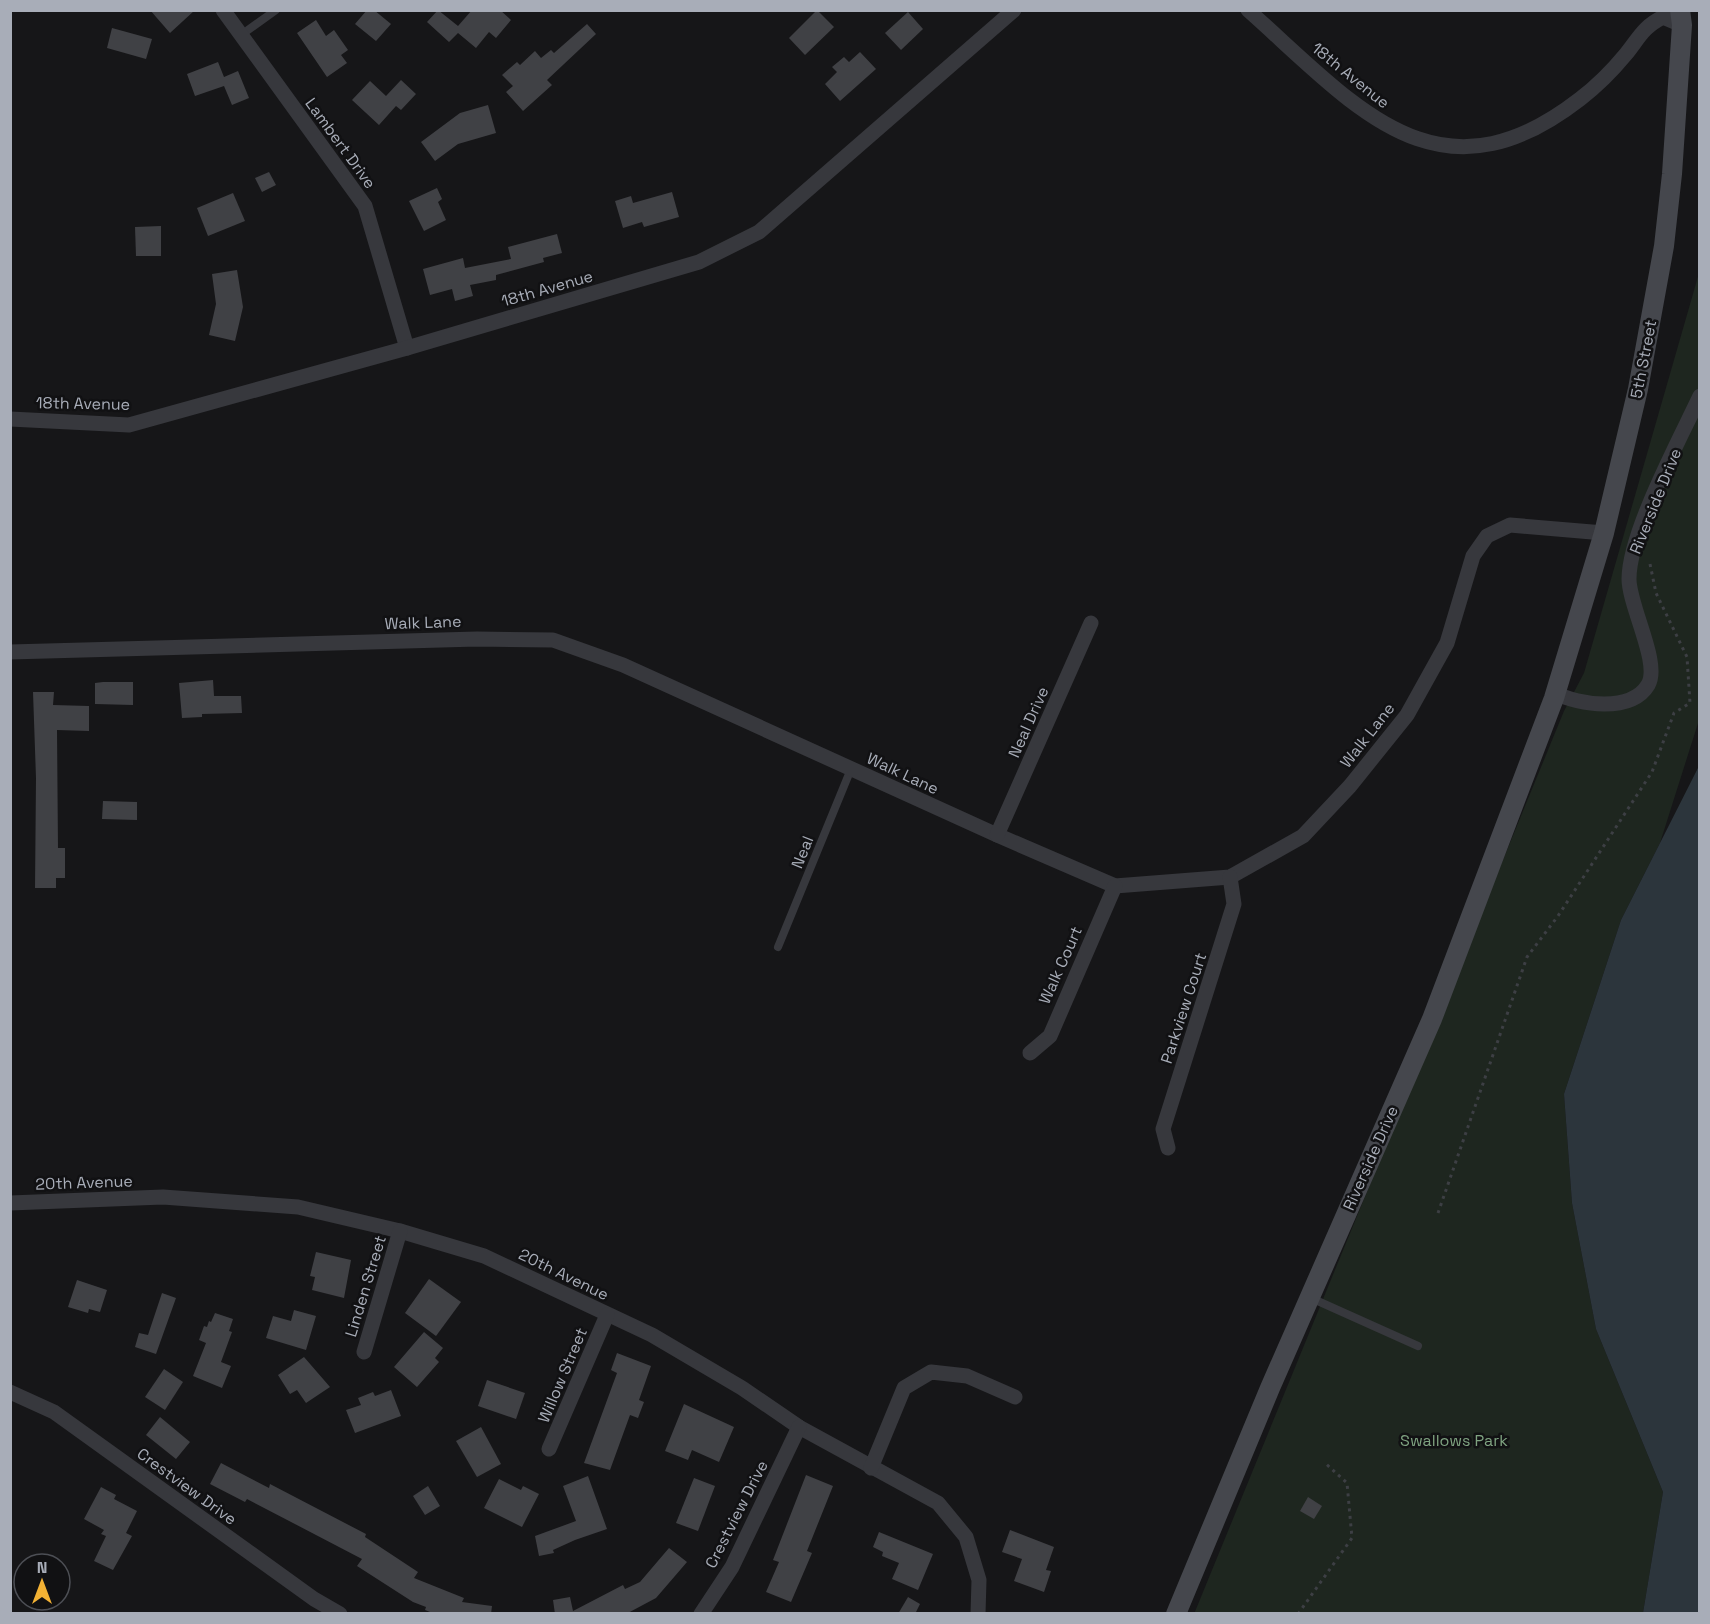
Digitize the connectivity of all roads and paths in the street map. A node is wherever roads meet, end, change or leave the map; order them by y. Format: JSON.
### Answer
{"nodes":[{"id":1,"x":223,"y":10,"type":"edge"},
{"id":2,"x":276,"y":10,"type":"edge"},
{"id":3,"x":1014,"y":10,"type":"edge"},
{"id":4,"x":1248,"y":10,"type":"edge"},
{"id":5,"x":1681,"y":18,"type":"edge"},
{"id":6,"x":241,"y":35,"type":"junction"},
{"id":7,"x":407,"y":348,"type":"junction"},
{"id":8,"x":1700,"y":396,"type":"edge"},
{"id":9,"x":10,"y":419,"type":"edge"},
{"id":10,"x":1604,"y":533,"type":"junction"},
{"id":11,"x":1633,"y":553,"type":"junction"},
{"id":12,"x":1092,"y":623,"type":"dead end"},
{"id":13,"x":10,"y":652,"type":"edge"},
{"id":14,"x":1554,"y":695,"type":"junction"},
{"id":15,"x":851,"y":769,"type":"junction"},
{"id":16,"x":997,"y":836,"type":"junction"},
{"id":17,"x":1230,"y":877,"type":"junction"},
{"id":18,"x":1115,"y":886,"type":"junction"},
{"id":19,"x":778,"y":947,"type":"dead end"},
{"id":20,"x":1030,"y":1053,"type":"dead end"},
{"id":21,"x":1168,"y":1148,"type":"dead end"},
{"id":22,"x":10,"y":1203,"type":"edge"},
{"id":23,"x":1438,"y":1213,"type":"dead end"},
{"id":24,"x":400,"y":1231,"type":"junction"},
{"id":25,"x":1310,"y":1297,"type":"junction"},
{"id":26,"x":607,"y":1314,"type":"junction"},
{"id":27,"x":1418,"y":1346,"type":"dead end"},
{"id":28,"x":364,"y":1352,"type":"dead end"},
{"id":29,"x":10,"y":1392,"type":"edge"},
{"id":30,"x":1015,"y":1397,"type":"dead end"},
{"id":31,"x":799,"y":1427,"type":"junction"},
{"id":32,"x":549,"y":1449,"type":"dead end"},
{"id":33,"x":1324,"y":1462,"type":"dead end"},
{"id":34,"x":871,"y":1468,"type":"junction"},
{"id":35,"x":340,"y":1614,"type":"edge"},
{"id":36,"x":701,"y":1614,"type":"edge"},
{"id":37,"x":978,"y":1614,"type":"edge"},
{"id":38,"x":1176,"y":1614,"type":"edge"},
{"id":39,"x":1298,"y":1614,"type":"edge"}],
"edges":[{"from":1,"to":6,"type":"street","name":"Lambert Drive"},
{"from":2,"to":6,"type":"lane"},
{"from":3,"to":7,"type":"street","name":"18th Avenue"},
{"from":4,"to":5,"type":"street","name":"18th Avenue"},
{"from":5,"to":10,"type":"main road","name":"5th Street"},
{"from":6,"to":7,"type":"street","name":"Lambert Drive"},
{"from":7,"to":9,"type":"street","name":"18th Avenue"},
{"from":8,"to":11,"type":"street","name":"Riverside Drive"},
{"from":10,"to":14,"type":"main road","name":"5th Street"},
{"from":10,"to":17,"type":"street","name":"Walk Lane"},
{"from":11,"to":14,"type":"street","name":"Riverside Drive"},
{"from":11,"to":23,"type":"path"},
{"from":12,"to":16,"type":"street","name":"Neal Drive"},
{"from":13,"to":15,"type":"street","name":"Walk Lane"},
{"from":14,"to":25,"type":"main road","name":"Riverside Drive"},
{"from":15,"to":16,"type":"street","name":"Walk Lane"},
{"from":15,"to":19,"type":"lane","name":"Neal"},
{"from":16,"to":18,"type":"street","name":"Walk Lane"},
{"from":17,"to":18,"type":"street","name":"Walk Lane"},
{"from":17,"to":21,"type":"street","name":"Parkview Court"},
{"from":18,"to":20,"type":"street","name":"Walk Court"},
{"from":22,"to":24,"type":"street","name":"20th Avenue"},
{"from":24,"to":26,"type":"street","name":"20th Avenue"},
{"from":24,"to":28,"type":"street","name":"Linden Street"},
{"from":25,"to":27,"type":"lane"},
{"from":25,"to":38,"type":"main road","name":"Riverside Drive"},
{"from":26,"to":31,"type":"street","name":"20th Avenue"},
{"from":26,"to":32,"type":"street","name":"Willow Street"},
{"from":29,"to":35,"type":"street","name":"Crestview Drive"},
{"from":30,"to":34,"type":"street"},
{"from":31,"to":34,"type":"street","name":"20th Avenue"},
{"from":31,"to":36,"type":"street","name":"Crestview Drive"},
{"from":33,"to":39,"type":"path"},
{"from":34,"to":37,"type":"street","name":"20th Avenue"}]}
